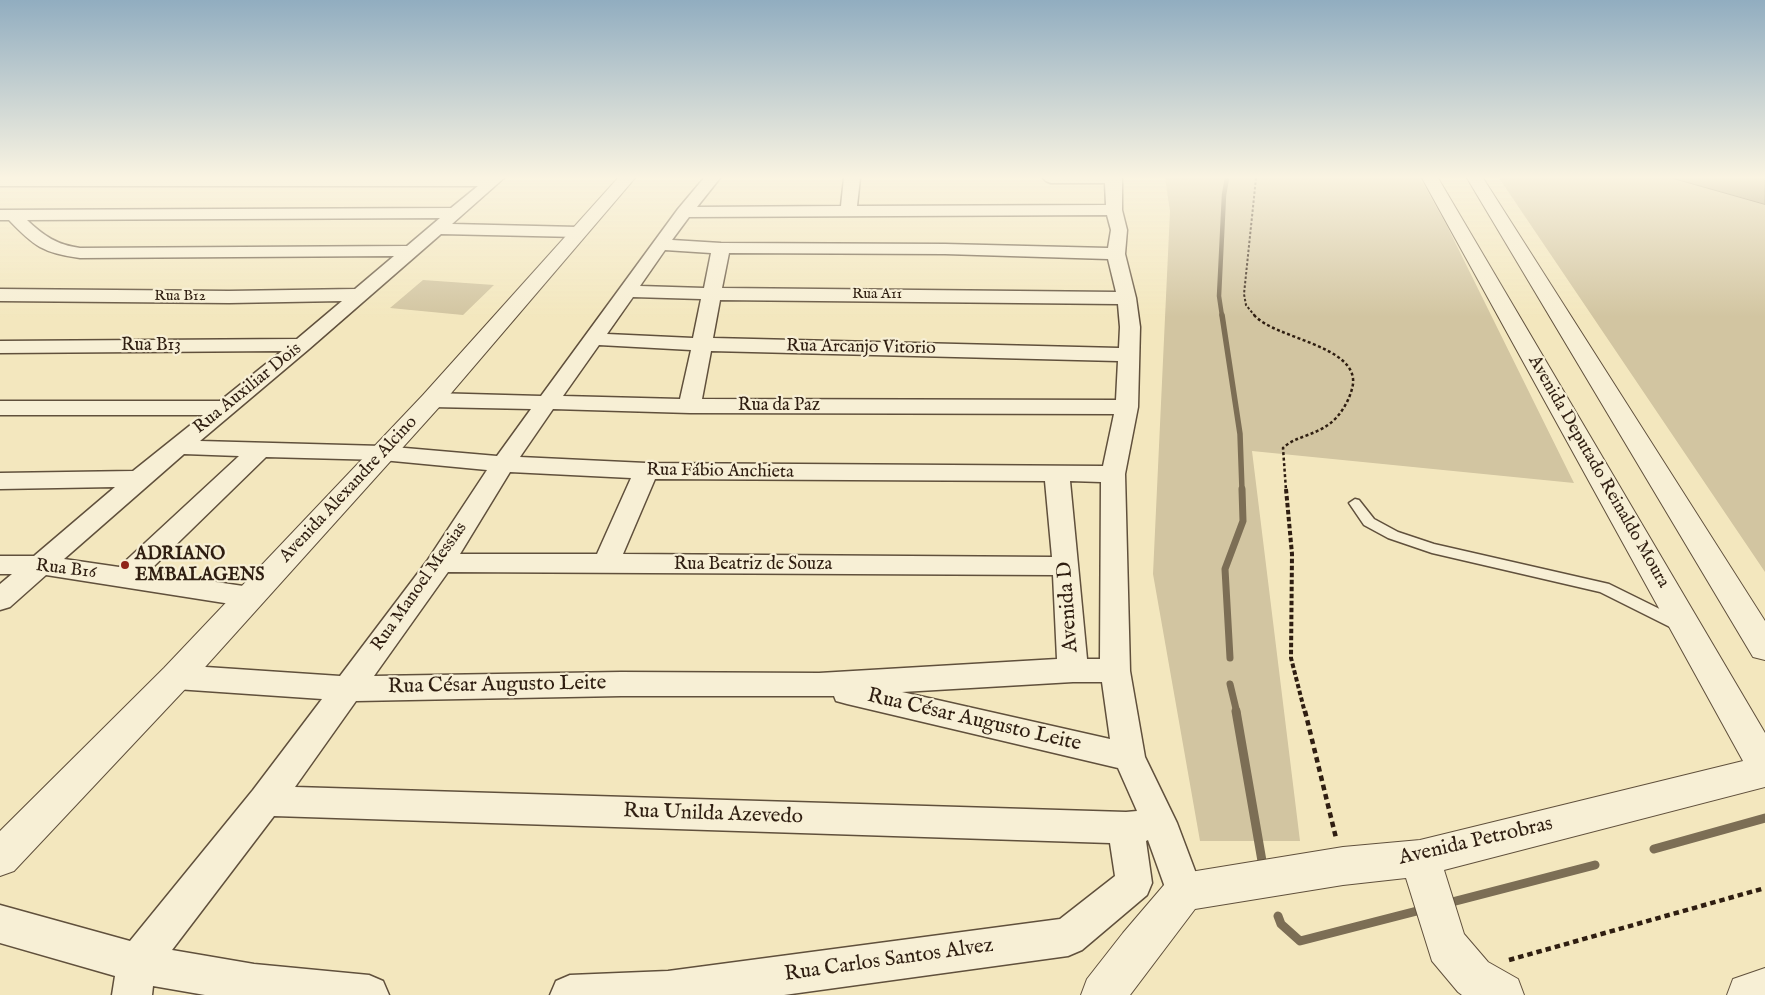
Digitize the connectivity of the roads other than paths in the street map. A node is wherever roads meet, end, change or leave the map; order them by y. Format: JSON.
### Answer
{"nodes":[{"id":1,"x":16,"y":224,"type":"edge"},
{"id":2,"x":441,"y":224,"type":"edge"},
{"id":3,"x":585,"y":224,"type":"edge"},
{"id":4,"x":675,"y":224,"type":"edge"},
{"id":5,"x":1118,"y":224,"type":"edge"},
{"id":6,"x":1457,"y":224,"type":"edge"},
{"id":7,"x":1503,"y":224,"type":"edge"},
{"id":8,"x":436,"y":229,"type":"junction"},
{"id":9,"x":578,"y":232,"type":"junction"},
{"id":10,"x":660,"y":245,"type":"junction"},
{"id":11,"x":721,"y":248,"type":"junction"},
{"id":12,"x":410,"y":251,"type":"junction"},
{"id":13,"x":1116,"y":254,"type":"junction"},
{"id":14,"x":627,"y":291,"type":"junction"},
{"id":15,"x":712,"y":294,"type":"junction"},
{"id":16,"x":360,"y":295,"type":"junction"},
{"id":17,"x":0,"y":296,"type":"edge"},
{"id":18,"x":1127,"y":298,"type":"junction"},
{"id":19,"x":594,"y":339,"type":"junction"},
{"id":20,"x":302,"y":345,"type":"junction"},
{"id":21,"x":702,"y":346,"type":"junction"},
{"id":22,"x":0,"y":347,"type":"edge"},
{"id":23,"x":1128,"y":355,"type":"junction"},
{"id":24,"x":432,"y":400,"type":"junction"},
{"id":25,"x":547,"y":402,"type":"junction"},
{"id":26,"x":690,"y":406,"type":"junction"},
{"id":27,"x":1127,"y":407,"type":"junction"},
{"id":28,"x":0,"y":408,"type":"edge"},
{"id":29,"x":224,"y":408,"type":"junction"},
{"id":30,"x":177,"y":447,"type":"junction"},
{"id":31,"x":260,"y":450,"type":"junction"},
{"id":32,"x":382,"y":454,"type":"junction"},
{"id":33,"x":503,"y":464,"type":"junction"},
{"id":34,"x":646,"y":471,"type":"junction"},
{"id":35,"x":1057,"y":474,"type":"junction"},
{"id":36,"x":1113,"y":474,"type":"junction"},
{"id":37,"x":139,"y":479,"type":"junction"},
{"id":38,"x":0,"y":481,"type":"edge"},
{"id":39,"x":1355,"y":503,"type":"dead end"},
{"id":40,"x":440,"y":563,"type":"junction"},
{"id":41,"x":606,"y":564,"type":"junction"},
{"id":42,"x":0,"y":565,"type":"edge"},
{"id":43,"x":40,"y":565,"type":"junction"},
{"id":44,"x":1066,"y":566,"type":"junction"},
{"id":45,"x":125,"y":578,"type":"junction"},
{"id":46,"x":250,"y":597,"type":"junction"},
{"id":47,"x":0,"y":600,"type":"edge"},
{"id":48,"x":1688,"y":630,"type":"junction"},
{"id":49,"x":1765,"y":648,"type":"edge"},
{"id":50,"x":1073,"y":670,"type":"junction"},
{"id":51,"x":1115,"y":670,"type":"junction"},
{"id":52,"x":176,"y":677,"type":"junction"},
{"id":53,"x":818,"y":685,"type":"junction"},
{"id":54,"x":347,"y":689,"type":"junction"},
{"id":55,"x":1130,"y":757,"type":"junction"},
{"id":56,"x":1765,"y":766,"type":"edge"},
{"id":57,"x":1765,"y":771,"type":"edge"},
{"id":58,"x":265,"y":801,"type":"junction"},
{"id":59,"x":1143,"y":826,"type":"junction"},
{"id":60,"x":0,"y":858,"type":"edge"},
{"id":61,"x":1420,"y":858,"type":"junction"},
{"id":62,"x":1184,"y":892,"type":"junction"},
{"id":63,"x":0,"y":924,"type":"edge"},
{"id":64,"x":1502,"y":977,"type":"edge"},
{"id":65,"x":135,"y":979,"type":"edge"},
{"id":66,"x":1765,"y":990,"type":"edge"},
{"id":67,"x":369,"y":995,"type":"edge"},
{"id":68,"x":570,"y":995,"type":"edge"},
{"id":69,"x":1104,"y":995,"type":"edge"},
{"id":70,"x":1749,"y":995,"type":"edge"}],
"edges":[{"from":1,"to":12,"type":"street"},
{"from":2,"to":8,"type":"street","name":"Rua Auxiliar Dois"},
{"from":3,"to":9,"type":"street","name":"Avenida Alexandre Alcino"},
{"from":4,"to":10,"type":"street","name":"Rua Manoel Messias"},
{"from":5,"to":13,"type":"street"},
{"from":6,"to":48,"type":"street","name":"Avenida Deputado Reinaldo Moura"},
{"from":7,"to":49,"type":"street"},
{"from":8,"to":9,"type":"street"},
{"from":8,"to":12,"type":"street","name":"Rua Auxiliar Dois"},
{"from":9,"to":24,"type":"street","name":"Avenida Alexandre Alcino"},
{"from":10,"to":11,"type":"street"},
{"from":10,"to":14,"type":"street","name":"Rua Manoel Messias"},
{"from":11,"to":13,"type":"street"},
{"from":11,"to":15,"type":"street"},
{"from":12,"to":16,"type":"street","name":"Rua Auxiliar Dois"},
{"from":13,"to":18,"type":"street"},
{"from":14,"to":15,"type":"street","name":"Rua A11"},
{"from":14,"to":19,"type":"street","name":"Rua Manoel Messias"},
{"from":15,"to":18,"type":"street","name":"Rua A11"},
{"from":15,"to":21,"type":"street"},
{"from":16,"to":17,"type":"street","name":"Rua B12"},
{"from":16,"to":20,"type":"street","name":"Rua Auxiliar Dois"},
{"from":18,"to":23,"type":"street"},
{"from":19,"to":21,"type":"street","name":"Rua Arcanjo Vitorio"},
{"from":19,"to":25,"type":"street","name":"Rua Manoel Messias"},
{"from":20,"to":22,"type":"street","name":"Rua B13"},
{"from":20,"to":29,"type":"street","name":"Rua Auxiliar Dois"},
{"from":21,"to":23,"type":"street","name":"Rua Arcanjo Vitorio"},
{"from":21,"to":26,"type":"street"},
{"from":23,"to":27,"type":"street"},
{"from":24,"to":25,"type":"street","name":"Rua da Paz"},
{"from":24,"to":32,"type":"street","name":"Avenida Alexandre Alcino"},
{"from":25,"to":26,"type":"street","name":"Rua da Paz"},
{"from":25,"to":33,"type":"street","name":"Rua Manoel Messias"},
{"from":26,"to":27,"type":"street","name":"Rua da Paz"},
{"from":27,"to":36,"type":"street"},
{"from":28,"to":29,"type":"street"},
{"from":29,"to":30,"type":"street","name":"Rua Auxiliar Dois"},
{"from":30,"to":31,"type":"street","name":"Rua Fábio Anchieta"},
{"from":30,"to":37,"type":"street","name":"Rua Auxiliar Dois"},
{"from":31,"to":32,"type":"street","name":"Rua Fábio Anchieta"},
{"from":31,"to":45,"type":"street"},
{"from":32,"to":33,"type":"street","name":"Rua Fábio Anchieta"},
{"from":32,"to":46,"type":"street","name":"Avenida Alexandre Alcino"},
{"from":33,"to":34,"type":"street","name":"Rua Fábio Anchieta"},
{"from":33,"to":40,"type":"street","name":"Rua Manoel Messias"},
{"from":34,"to":35,"type":"street","name":"Rua Fábio Anchieta"},
{"from":34,"to":41,"type":"street"},
{"from":35,"to":36,"type":"street"},
{"from":35,"to":44,"type":"street","name":"Avenida D"},
{"from":36,"to":51,"type":"street"},
{"from":37,"to":38,"type":"street"},
{"from":37,"to":43,"type":"street","name":"Rua Auxiliar Dois"},
{"from":39,"to":48,"type":"lane"},
{"from":40,"to":41,"type":"street","name":"Rua Beatriz de Souza"},
{"from":40,"to":54,"type":"street","name":"Rua Manoel Messias"},
{"from":41,"to":44,"type":"street","name":"Rua Beatriz de Souza"},
{"from":42,"to":43,"type":"street","name":"Rua B16"},
{"from":43,"to":45,"type":"street","name":"Rua B16"},
{"from":43,"to":47,"type":"street","name":"Rua Auxiliar Dois"},
{"from":44,"to":50,"type":"street","name":"Avenida D"},
{"from":45,"to":46,"type":"street","name":"Rua B16"},
{"from":46,"to":52,"type":"street","name":"Avenida Alexandre Alcino"},
{"from":48,"to":56,"type":"street","name":"Avenida Deputado Reinaldo Moura"},
{"from":50,"to":51,"type":"street","name":"Avenida D"},
{"from":50,"to":53,"type":"street","name":"Rua César Augusto Leite"},
{"from":51,"to":55,"type":"street"},
{"from":52,"to":54,"type":"street","name":"Rua César Augusto Leite"},
{"from":52,"to":60,"type":"street","name":"Avenida Alexandre Alcino"},
{"from":53,"to":54,"type":"street","name":"Rua César Augusto Leite"},
{"from":53,"to":55,"type":"street","name":"Rua César Augusto Leite"},
{"from":54,"to":58,"type":"street","name":"Rua Manoel Messias"},
{"from":55,"to":59,"type":"street"},
{"from":57,"to":61,"type":"street","name":"Avenida Petrobras"},
{"from":58,"to":59,"type":"street","name":"Rua Unilda Azevedo"},
{"from":58,"to":65,"type":"street","name":"Rua Manoel Messias"},
{"from":59,"to":62,"type":"street"},
{"from":59,"to":68,"type":"street","name":"Rua Carlos Santos Alvez"},
{"from":61,"to":62,"type":"street","name":"Avenida Petrobras"},
{"from":61,"to":64,"type":"street"},
{"from":62,"to":69,"type":"street"},
{"from":63,"to":65,"type":"street"},
{"from":65,"to":67,"type":"street"},
{"from":66,"to":70,"type":"street"}]}
